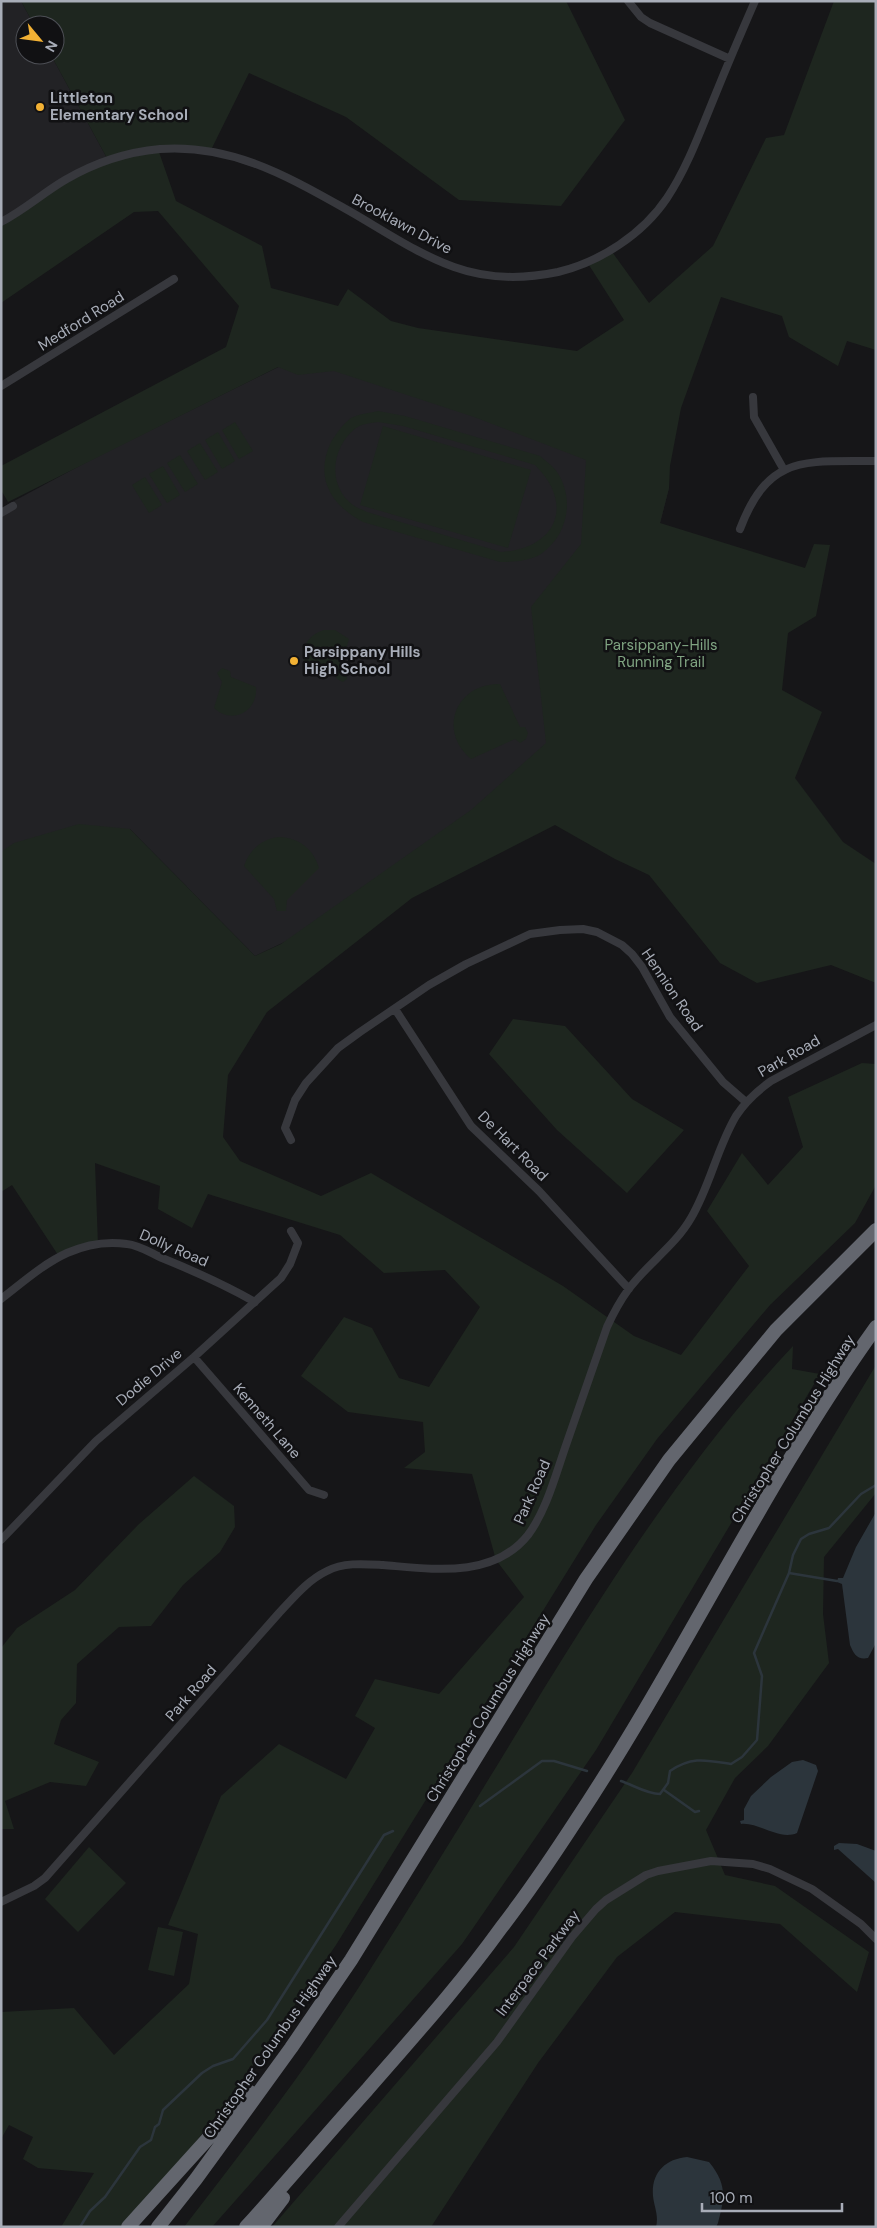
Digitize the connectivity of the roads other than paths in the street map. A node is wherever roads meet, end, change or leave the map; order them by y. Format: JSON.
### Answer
{"nodes":[{"id":1,"x":628,"y":1,"type":"edge"},
{"id":2,"x":755,"y":1,"type":"edge"},
{"id":3,"x":730,"y":59,"type":"junction"},
{"id":4,"x":1,"y":222,"type":"edge"},
{"id":5,"x":174,"y":279,"type":"dead end"},
{"id":6,"x":1,"y":386,"type":"edge"},
{"id":7,"x":753,"y":397,"type":"dead end"},
{"id":8,"x":876,"y":461,"type":"edge"},
{"id":9,"x":784,"y":470,"type":"junction"},
{"id":10,"x":13,"y":506,"type":"dead end"},
{"id":11,"x":1,"y":514,"type":"edge"},
{"id":12,"x":740,"y":529,"type":"dead end"},
{"id":13,"x":395,"y":1009,"type":"junction"},
{"id":14,"x":876,"y":1025,"type":"edge"},
{"id":15,"x":746,"y":1102,"type":"junction"},
{"id":16,"x":291,"y":1140,"type":"dead end"},
{"id":17,"x":876,"y":1230,"type":"edge"},
{"id":18,"x":291,"y":1231,"type":"dead end"},
{"id":19,"x":629,"y":1289,"type":"junction"},
{"id":20,"x":1,"y":1299,"type":"edge"},
{"id":21,"x":255,"y":1302,"type":"junction"},
{"id":22,"x":876,"y":1327,"type":"edge"},
{"id":23,"x":194,"y":1356,"type":"junction"},
{"id":24,"x":324,"y":1495,"type":"dead end"},
{"id":25,"x":1,"y":1540,"type":"edge"},
{"id":26,"x":1,"y":1902,"type":"edge"},
{"id":27,"x":876,"y":1939,"type":"edge"},
{"id":28,"x":292,"y":2048,"type":"junction"},
{"id":29,"x":366,"y":2090,"type":"junction"},
{"id":30,"x":128,"y":2227,"type":"edge"},
{"id":31,"x":158,"y":2227,"type":"edge"},
{"id":32,"x":246,"y":2227,"type":"edge"},
{"id":33,"x":261,"y":2227,"type":"edge"},
{"id":34,"x":338,"y":2227,"type":"edge"}],
"edges":[{"from":1,"to":3,"type":"street"},
{"from":2,"to":3,"type":"street","name":"Brooklawn Drive"},
{"from":3,"to":4,"type":"street","name":"Brooklawn Drive"},
{"from":5,"to":6,"type":"street","name":"Medford Road"},
{"from":7,"to":9,"type":"street"},
{"from":8,"to":9,"type":"street"},
{"from":9,"to":12,"type":"street"},
{"from":10,"to":11,"type":"street"},
{"from":13,"to":15,"type":"street","name":"Hennion Road"},
{"from":13,"to":16,"type":"street","name":"Hennion Road"},
{"from":13,"to":19,"type":"street","name":"De Hart Road"},
{"from":14,"to":15,"type":"street","name":"Park Road"},
{"from":15,"to":19,"type":"street","name":"Park Road"},
{"from":17,"to":28,"type":"highway","name":"Christopher Columbus Highway"},
{"from":18,"to":21,"type":"street","name":"Dodie Drive"},
{"from":19,"to":26,"type":"street","name":"Park Road"},
{"from":20,"to":21,"type":"street","name":"Dolly Road"},
{"from":21,"to":23,"type":"street","name":"Dodie Drive"},
{"from":22,"to":29,"type":"highway","name":"Christopher Columbus Highway"},
{"from":23,"to":24,"type":"street","name":"Kenneth Lane"},
{"from":23,"to":25,"type":"street","name":"Dodie Drive"},
{"from":27,"to":34,"type":"street","name":"Interpace Parkway"},
{"from":28,"to":30,"type":"highway"},
{"from":28,"to":31,"type":"highway","name":"Christopher Columbus Highway"},
{"from":29,"to":32,"type":"highway","name":"Christopher Columbus Highway"},
{"from":29,"to":33,"type":"highway"}]}
